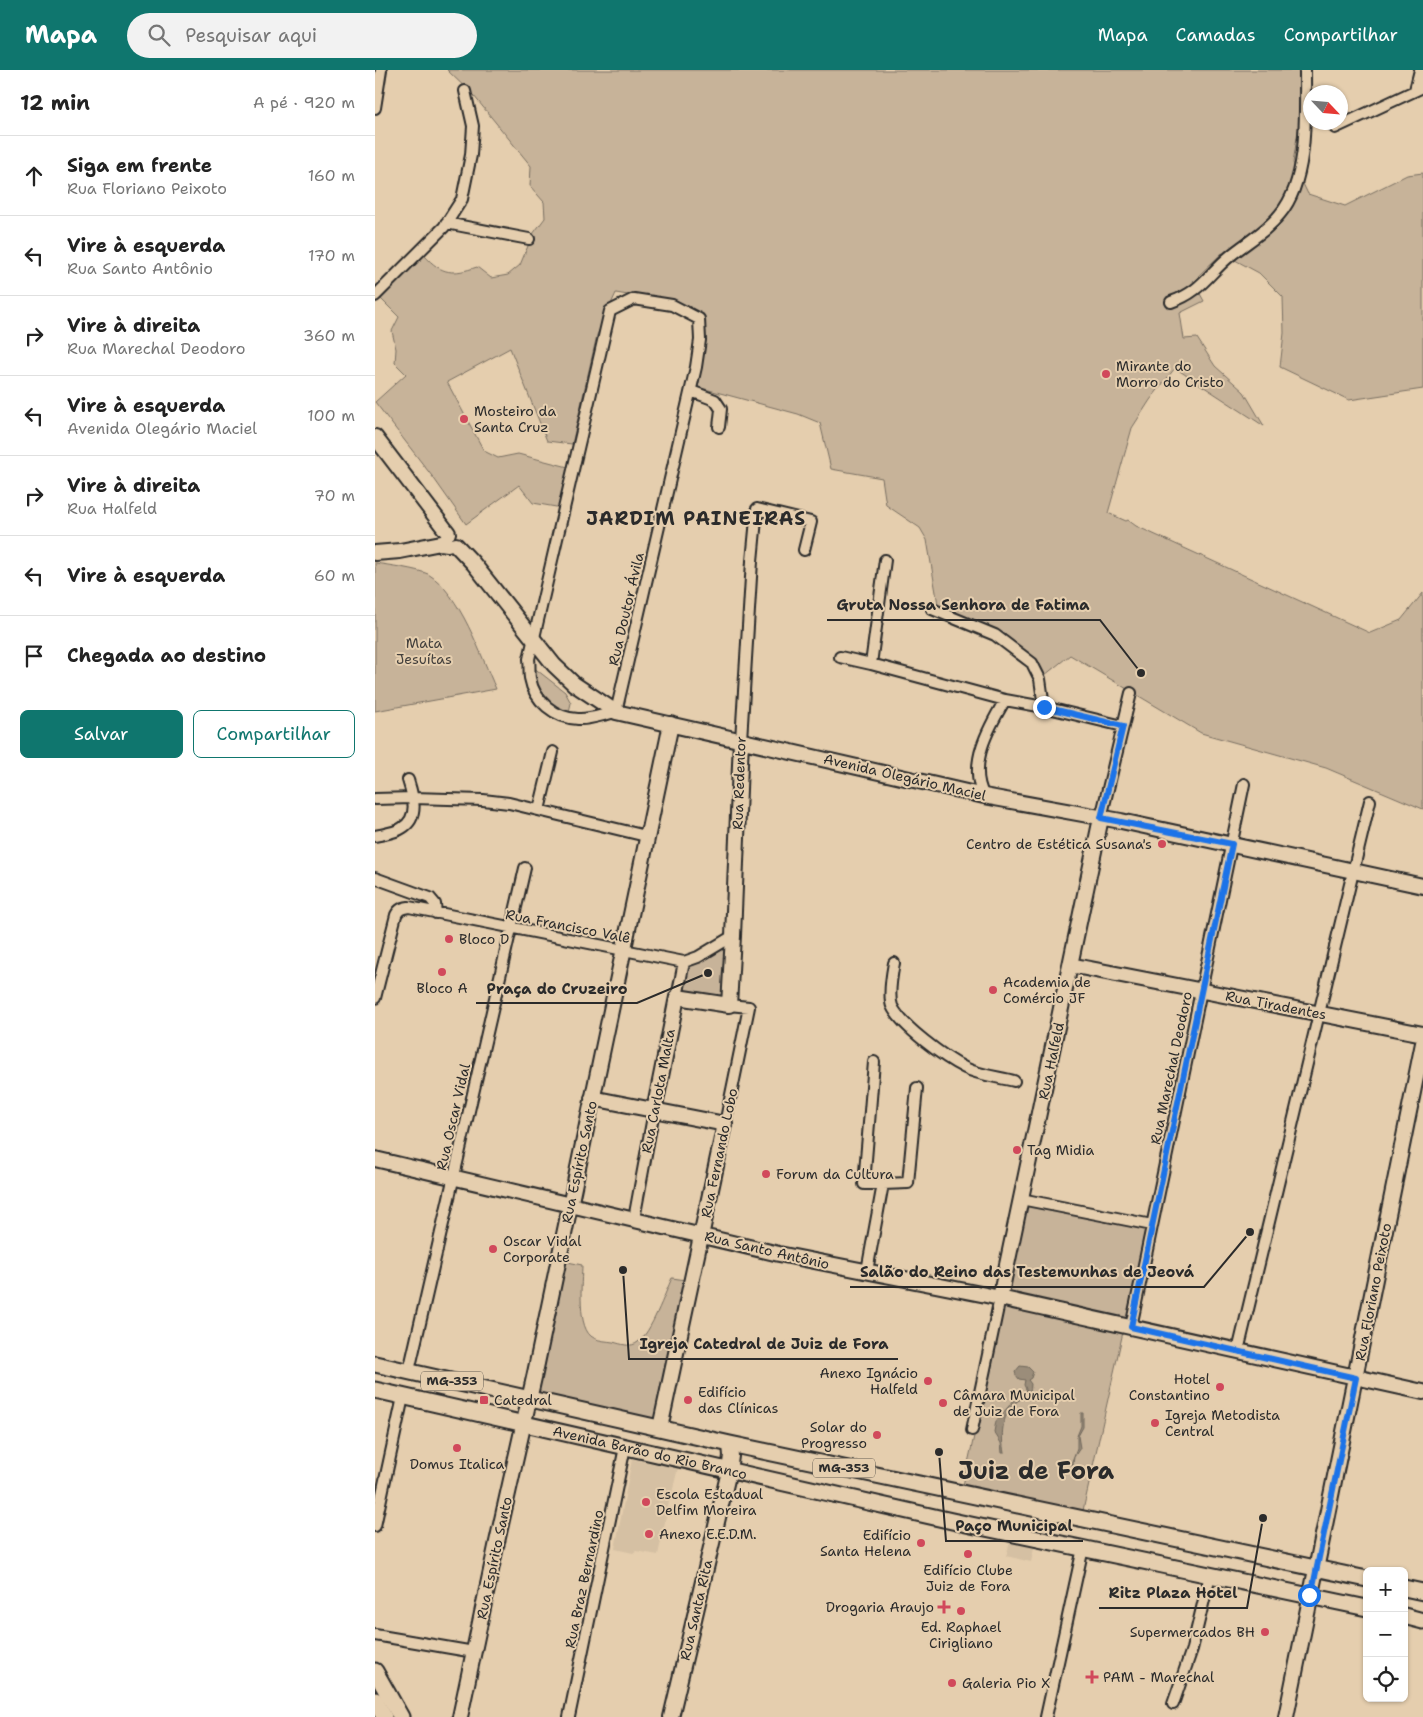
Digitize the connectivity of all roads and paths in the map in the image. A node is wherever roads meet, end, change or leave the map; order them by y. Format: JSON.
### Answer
{"nodes":[{"id":1,"x":381,"y":70,"type":"edge"},
{"id":2,"x":1305,"y":70,"type":"edge"},
{"id":3,"x":1420,"y":70,"type":"edge"},
{"id":4,"x":1419,"y":89,"type":"edge"},
{"id":5,"x":465,"y":91,"type":"dead end"},
{"id":6,"x":375,"y":108,"type":"edge"},
{"id":7,"x":1348,"y":122,"type":"edge"},
{"id":8,"x":446,"y":223,"type":"junction"},
{"id":9,"x":529,"y":238,"type":"dead end"},
{"id":10,"x":375,"y":296,"type":"edge"},
{"id":11,"x":1171,"y":302,"type":"dead end"},
{"id":12,"x":691,"y":391,"type":"junction"},
{"id":13,"x":719,"y":427,"type":"dead end"},
{"id":14,"x":375,"y":437,"type":"edge"},
{"id":15,"x":451,"y":541,"type":"junction"},
{"id":16,"x":804,"y":550,"type":"dead end"},
{"id":17,"x":375,"y":553,"type":"edge"},
{"id":18,"x":885,"y":560,"type":"dead end"},
{"id":19,"x":932,"y":609,"type":"dead end"},
{"id":20,"x":534,"y":639,"type":"junction"},
{"id":21,"x":840,"y":657,"type":"dead end"},
{"id":22,"x":871,"y":664,"type":"junction"},
{"id":23,"x":1131,"y":693,"type":"dead end"},
{"id":24,"x":1005,"y":700,"type":"junction"},
{"id":25,"x":1044,"y":707,"type":"junction"},
{"id":26,"x":617,"y":712,"type":"junction"},
{"id":27,"x":671,"y":724,"type":"junction"},
{"id":28,"x":1123,"y":726,"type":"junction"},
{"id":29,"x":741,"y":740,"type":"junction"},
{"id":30,"x":553,"y":752,"type":"dead end"},
{"id":31,"x":408,"y":780,"type":"dead end"},
{"id":32,"x":1245,"y":784,"type":"dead end"},
{"id":33,"x":984,"y":796,"type":"junction"},
{"id":34,"x":413,"y":798,"type":"junction"},
{"id":35,"x":375,"y":799,"type":"edge"},
{"id":36,"x":1370,"y":801,"type":"dead end"},
{"id":37,"x":539,"y":810,"type":"junction"},
{"id":38,"x":1101,"y":818,"type":"junction"},
{"id":39,"x":375,"y":836,"type":"edge"},
{"id":40,"x":646,"y":836,"type":"junction"},
{"id":41,"x":1232,"y":844,"type":"junction"},
{"id":42,"x":525,"y":868,"type":"dead end"},
{"id":43,"x":1353,"y":871,"type":"junction"},
{"id":44,"x":375,"y":878,"type":"edge"},
{"id":45,"x":1423,"y":886,"type":"edge"},
{"id":46,"x":436,"y":913,"type":"junction"},
{"id":47,"x":511,"y":928,"type":"junction"},
{"id":48,"x":733,"y":936,"type":"junction"},
{"id":49,"x":623,"y":950,"type":"junction"},
{"id":50,"x":685,"y":962,"type":"junction"},
{"id":51,"x":894,"y":963,"type":"dead end"},
{"id":52,"x":1070,"y":965,"type":"junction"},
{"id":53,"x":1201,"y":991,"type":"junction"},
{"id":54,"x":677,"y":997,"type":"junction"},
{"id":55,"x":375,"y":998,"type":"edge"},
{"id":56,"x":729,"y":1005,"type":"junction"},
{"id":57,"x":1319,"y":1014,"type":"junction"},
{"id":58,"x":1423,"y":1034,"type":"edge"},
{"id":59,"x":1423,"y":1043,"type":"edge"},
{"id":60,"x":874,"y":1062,"type":"dead end"},
{"id":61,"x":1014,"y":1081,"type":"dead end"},
{"id":62,"x":917,"y":1088,"type":"dead end"},
{"id":63,"x":592,"y":1098,"type":"junction"},
{"id":64,"x":654,"y":1111,"type":"junction"},
{"id":65,"x":725,"y":1124,"type":"junction"},
{"id":66,"x":375,"y":1160,"type":"edge"},
{"id":67,"x":453,"y":1178,"type":"junction"},
{"id":68,"x":883,"y":1184,"type":"junction"},
{"id":69,"x":1021,"y":1199,"type":"junction"},
{"id":70,"x":570,"y":1205,"type":"junction"},
{"id":71,"x":634,"y":1219,"type":"junction"},
{"id":72,"x":1152,"y":1225,"type":"junction"},
{"id":73,"x":702,"y":1235,"type":"junction"},
{"id":74,"x":867,"y":1271,"type":"junction"},
{"id":75,"x":1000,"y":1298,"type":"junction"},
{"id":76,"x":1131,"y":1327,"type":"junction"},
{"id":77,"x":1238,"y":1351,"type":"junction"},
{"id":78,"x":375,"y":1364,"type":"edge"},
{"id":79,"x":409,"y":1371,"type":"junction"},
{"id":80,"x":1356,"y":1378,"type":"junction"},
{"id":81,"x":375,"y":1390,"type":"edge"},
{"id":82,"x":1423,"y":1392,"type":"edge"},
{"id":83,"x":403,"y":1396,"type":"junction"},
{"id":84,"x":529,"y":1399,"type":"junction"},
{"id":85,"x":523,"y":1424,"type":"junction"},
{"id":86,"x":660,"y":1428,"type":"junction"},
{"id":87,"x":972,"y":1430,"type":"dead end"},
{"id":88,"x":729,"y":1444,"type":"junction"},
{"id":89,"x":625,"y":1447,"type":"junction"},
{"id":90,"x":729,"y":1471,"type":"junction"},
{"id":91,"x":375,"y":1526,"type":"edge"},
{"id":92,"x":1083,"y":1548,"type":"junction"},
{"id":93,"x":1317,"y":1568,"type":"junction"},
{"id":94,"x":1210,"y":1574,"type":"junction"},
{"id":95,"x":1363,"y":1578,"type":"edge"},
{"id":96,"x":1408,"y":1589,"type":"edge"},
{"id":97,"x":1423,"y":1592,"type":"edge"},
{"id":98,"x":1311,"y":1596,"type":"junction"},
{"id":99,"x":1363,"y":1607,"type":"edge"},
{"id":100,"x":1408,"y":1617,"type":"edge"},
{"id":101,"x":1423,"y":1620,"type":"edge"},
{"id":102,"x":375,"y":1635,"type":"edge"},
{"id":103,"x":474,"y":1652,"type":"junction"},
{"id":104,"x":375,"y":1671,"type":"edge"},
{"id":105,"x":375,"y":1700,"type":"edge"},
{"id":106,"x":1173,"y":1704,"type":"dead end"},
{"id":107,"x":384,"y":1717,"type":"edge"},
{"id":108,"x":401,"y":1717,"type":"edge"},
{"id":109,"x":461,"y":1717,"type":"edge"},
{"id":110,"x":569,"y":1717,"type":"edge"},
{"id":111,"x":671,"y":1717,"type":"edge"},
{"id":112,"x":1046,"y":1717,"type":"edge"},
{"id":113,"x":1287,"y":1717,"type":"edge"}],
"edges":[{"from":1,"to":6,"type":"street"},
{"from":2,"to":11,"type":"street"},
{"from":3,"to":4,"type":"street"},
{"from":4,"to":7,"type":"street"},
{"from":5,"to":8,"type":"street"},
{"from":8,"to":9,"type":"street"},
{"from":8,"to":10,"type":"street"},
{"from":12,"to":13,"type":"street"},
{"from":12,"to":20,"type":"street","name":"Rua Doutor Ávila"},
{"from":12,"to":26,"type":"street","name":"Rua Doutor Ávila"},
{"from":14,"to":15,"type":"street","name":"Avenida Olegário Maciel"},
{"from":15,"to":17,"type":"street"},
{"from":15,"to":20,"type":"street","name":"Avenida Olegário Maciel"},
{"from":16,"to":29,"type":"street","name":"Rua Redentor"},
{"from":18,"to":22,"type":"street"},
{"from":19,"to":25,"type":"street"},
{"from":20,"to":26,"type":"street","name":"Avenida Olegário Maciel"},
{"from":20,"to":26,"type":"street"},
{"from":21,"to":22,"type":"street"},
{"from":22,"to":24,"type":"street"},
{"from":23,"to":28,"type":"street","name":"Rua Halfeld"},
{"from":24,"to":25,"type":"street"},
{"from":24,"to":33,"type":"street"},
{"from":25,"to":28,"type":"street"},
{"from":26,"to":27,"type":"street","name":"Avenida Olegário Maciel"},
{"from":27,"to":29,"type":"street","name":"Avenida Olegário Maciel"},
{"from":27,"to":40,"type":"street","name":"Rua Espírito Santo"},
{"from":28,"to":38,"type":"street","name":"Rua Halfeld"},
{"from":29,"to":33,"type":"street","name":"Avenida Olegário Maciel"},
{"from":29,"to":48,"type":"street","name":"Rua Redentor"},
{"from":30,"to":37,"type":"street"},
{"from":31,"to":34,"type":"street"},
{"from":32,"to":41,"type":"street","name":"Rua Marechal Deodoro"},
{"from":33,"to":38,"type":"street","name":"Avenida Olegário Maciel"},
{"from":34,"to":35,"type":"street"},
{"from":34,"to":37,"type":"street"},
{"from":34,"to":39,"type":"street"},
{"from":36,"to":43,"type":"street"},
{"from":37,"to":40,"type":"street"},
{"from":38,"to":41,"type":"street","name":"Avenida Olegário Maciel"},
{"from":38,"to":52,"type":"street","name":"Rua Halfeld"},
{"from":40,"to":49,"type":"street","name":"Rua Espírito Santo"},
{"from":41,"to":43,"type":"street","name":"Avenida Olegário Maciel"},
{"from":41,"to":53,"type":"street","name":"Rua Marechal Deodoro"},
{"from":42,"to":47,"type":"street","name":"Rua Oscar Vidal"},
{"from":43,"to":45,"type":"street","name":"Avenida Olegário Maciel"},
{"from":43,"to":57,"type":"street"},
{"from":44,"to":46,"type":"street"},
{"from":46,"to":47,"type":"street","name":"Rua Francisco Valê"},
{"from":46,"to":55,"type":"street","name":"Rua Francisco Valê"},
{"from":47,"to":49,"type":"street","name":"Rua Francisco Valê"},
{"from":47,"to":67,"type":"street","name":"Rua Oscar Vidal"},
{"from":48,"to":50,"type":"street"},
{"from":48,"to":56,"type":"street","name":"Rua Redentor"},
{"from":49,"to":50,"type":"street","name":"Rua Francisco Valê"},
{"from":49,"to":63,"type":"street","name":"Rua Espírito Santo"},
{"from":50,"to":54,"type":"street","name":"Rua Carlota Malta"},
{"from":51,"to":61,"type":"street"},
{"from":52,"to":53,"type":"street","name":"Rua Tiradentes"},
{"from":52,"to":69,"type":"street","name":"Rua Halfeld"},
{"from":53,"to":57,"type":"street","name":"Rua Tiradentes"},
{"from":53,"to":72,"type":"street","name":"Rua Marechal Deodoro"},
{"from":54,"to":56,"type":"street","name":"Rua Fernando Lobo"},
{"from":54,"to":64,"type":"street","name":"Rua Carlota Malta"},
{"from":56,"to":65,"type":"street","name":"Rua Fernando Lobo"},
{"from":57,"to":58,"type":"street","name":"Rua Tiradentes"},
{"from":57,"to":77,"type":"street"},
{"from":59,"to":80,"type":"street","name":"Rua Floriano Peixoto"},
{"from":60,"to":68,"type":"street"},
{"from":62,"to":68,"type":"street"},
{"from":63,"to":64,"type":"street"},
{"from":63,"to":70,"type":"street","name":"Rua Espírito Santo"},
{"from":64,"to":65,"type":"street"},
{"from":64,"to":71,"type":"street","name":"Rua Carlota Malta"},
{"from":65,"to":73,"type":"street","name":"Rua Fernando Lobo"},
{"from":66,"to":67,"type":"street","name":"Rua Santo Antônio"},
{"from":67,"to":70,"type":"street","name":"Rua Santo Antônio"},
{"from":67,"to":79,"type":"street","name":"Rua Oscar Vidal"},
{"from":68,"to":74,"type":"street"},
{"from":69,"to":72,"type":"street"},
{"from":69,"to":75,"type":"street","name":"Rua Halfeld"},
{"from":70,"to":71,"type":"street","name":"Rua Santo Antônio"},
{"from":70,"to":84,"type":"street","name":"Rua Espírito Santo"},
{"from":71,"to":73,"type":"street","name":"Rua Santo Antônio"},
{"from":72,"to":76,"type":"street","name":"Rua Marechal Deodoro"},
{"from":73,"to":74,"type":"street","name":"Rua Santo Antônio"},
{"from":73,"to":86,"type":"street","name":"Rua Fernando Lobo"},
{"from":74,"to":75,"type":"street","name":"Rua Santo Antônio"},
{"from":75,"to":76,"type":"street","name":"Rua Santo Antônio"},
{"from":75,"to":87,"type":"street","name":"Rua Halfeld"},
{"from":76,"to":77,"type":"street","name":"Rua Santo Antônio"},
{"from":77,"to":80,"type":"street","name":"Rua Santo Antônio"},
{"from":78,"to":79,"type":"main road","name":"Avenida Barão do Rio Branco","number":"MG-353"},
{"from":79,"to":84,"type":"main road","name":"Avenida Barão do Rio Branco","number":"MG-353"},
{"from":80,"to":82,"type":"street","name":"Rua Santo Antônio"},
{"from":80,"to":93,"type":"street","name":"Rua Floriano Peixoto"},
{"from":81,"to":83,"type":"main road","name":"Avenida Barão do Rio Branco"},
{"from":83,"to":85,"type":"main road","name":"Avenida Barão do Rio Branco"},
{"from":83,"to":91,"type":"street"},
{"from":84,"to":85,"type":"street","name":"Rua Espírito Santo"},
{"from":84,"to":86,"type":"main road","name":"Avenida Barão do Rio Branco","number":"MG-353"},
{"from":85,"to":89,"type":"main road","name":"Avenida Barão do Rio Branco"},
{"from":85,"to":103,"type":"street","name":"Rua Espírito Santo"},
{"from":86,"to":88,"type":"main road","name":"Avenida Barão do Rio Branco","number":"MG-353"},
{"from":88,"to":90,"type":"street","name":"Rua Santa Rita"},
{"from":88,"to":93,"type":"main road","name":"Avenida Barão do Rio Branco","number":"MG-353"},
{"from":89,"to":90,"type":"main road","name":"Avenida Barão do Rio Branco"},
{"from":89,"to":110,"type":"street","name":"Rua Braz Bernardino"},
{"from":90,"to":92,"type":"main road","name":"Avenida Barão do Rio Branco"},
{"from":90,"to":111,"type":"street","name":"Rua Santa Rita"},
{"from":92,"to":94,"type":"main road","name":"Avenida Barão do Rio Branco"},
{"from":92,"to":112,"type":"street"},
{"from":93,"to":95,"type":"main road","name":"Avenida Barão do Rio Branco","number":"MG-353"},
{"from":93,"to":98,"type":"street","name":"Rua Floriano Peixoto"},
{"from":94,"to":98,"type":"main road","name":"Avenida Barão do Rio Branco"},
{"from":94,"to":106,"type":"street"},
{"from":96,"to":97,"type":"main road"},
{"from":98,"to":99,"type":"main road","name":"Avenida Barão do Rio Branco"},
{"from":98,"to":113,"type":"street","name":"Rua Floriano Peixoto"},
{"from":100,"to":101,"type":"main road"},
{"from":102,"to":103,"type":"street"},
{"from":103,"to":109,"type":"street","name":"Rua Espírito Santo"},
{"from":104,"to":108,"type":"main road"},
{"from":105,"to":107,"type":"main road"}]}
